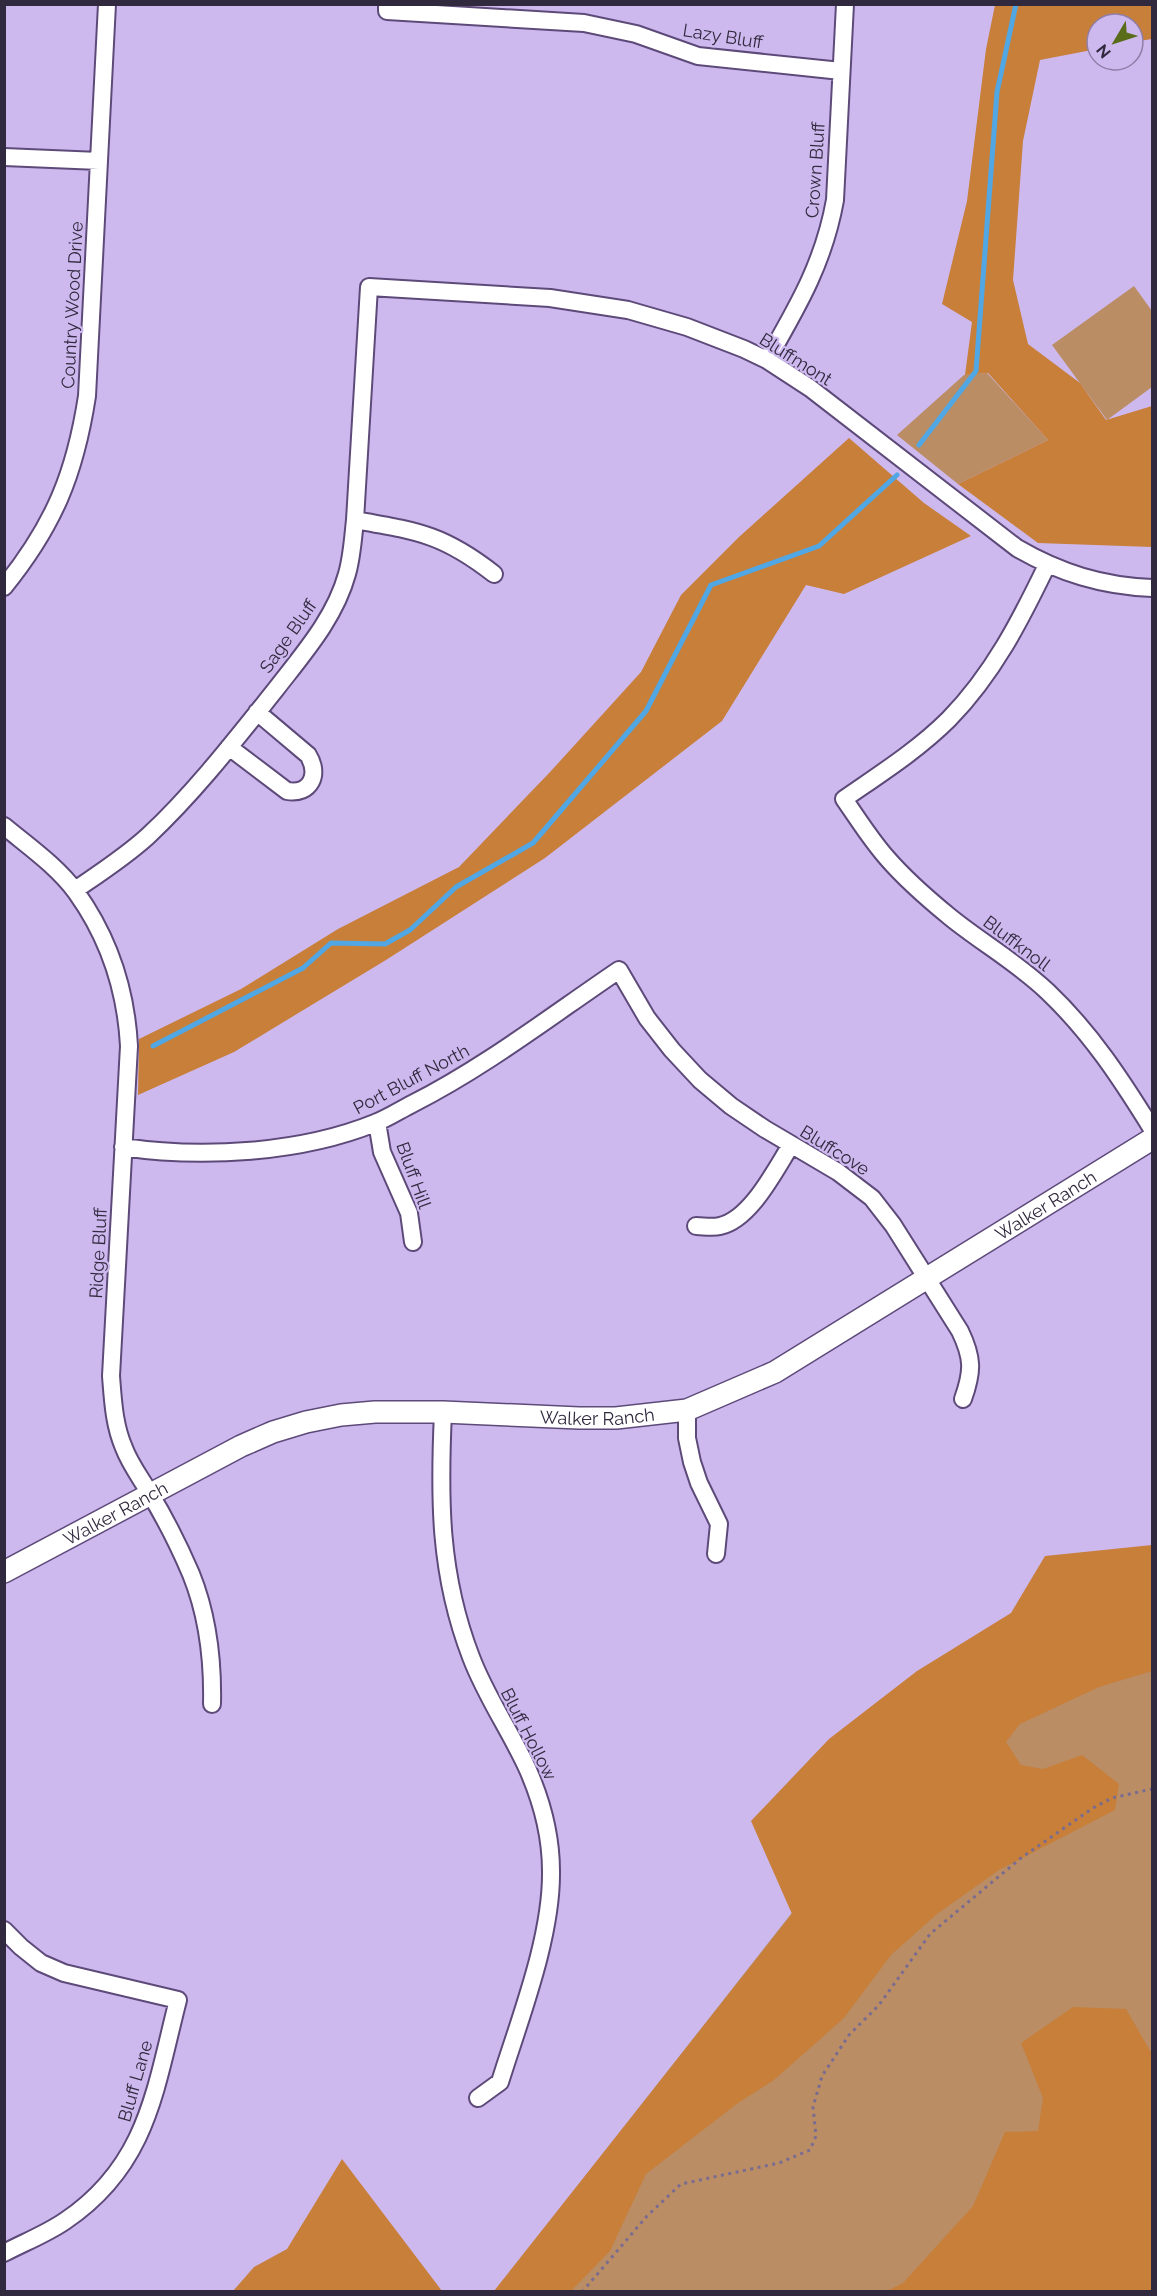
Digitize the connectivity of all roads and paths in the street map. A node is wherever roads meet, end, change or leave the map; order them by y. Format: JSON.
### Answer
{"nodes":[{"id":1,"x":107,"y":4,"type":"edge"},
{"id":2,"x":845,"y":4,"type":"edge"},
{"id":3,"x":387,"y":8,"type":"edge"},
{"id":4,"x":841,"y":71,"type":"junction"},
{"id":5,"x":4,"y":157,"type":"edge"},
{"id":6,"x":99,"y":161,"type":"junction"},
{"id":7,"x":369,"y":287,"type":"joint"},
{"id":8,"x":767,"y":360,"type":"junction"},
{"id":9,"x":355,"y":520,"type":"junction"},
{"id":10,"x":1047,"y":565,"type":"junction"},
{"id":11,"x":494,"y":574,"type":"dead end"},
{"id":12,"x":4,"y":587,"type":"edge"},
{"id":13,"x":1152,"y":588,"type":"edge"},
{"id":14,"x":257,"y":712,"type":"junction"},
{"id":15,"x":229,"y":747,"type":"junction"},
{"id":16,"x":4,"y":826,"type":"edge"},
{"id":17,"x":75,"y":890,"type":"junction"},
{"id":18,"x":619,"y":970,"type":"joint"},
{"id":19,"x":377,"y":1122,"type":"junction"},
{"id":20,"x":1152,"y":1129,"type":"edge"},
{"id":21,"x":1152,"y":1139,"type":"edge"},
{"id":22,"x":791,"y":1145,"type":"junction"},
{"id":23,"x":123,"y":1147,"type":"junction"},
{"id":24,"x":696,"y":1226,"type":"dead end"},
{"id":25,"x":413,"y":1242,"type":"dead end"},
{"id":26,"x":926,"y":1279,"type":"junction"},
{"id":27,"x":963,"y":1400,"type":"dead end"},
{"id":28,"x":687,"y":1410,"type":"junction"},
{"id":29,"x":443,"y":1412,"type":"junction"},
{"id":30,"x":150,"y":1493,"type":"junction"},
{"id":31,"x":716,"y":1554,"type":"dead end"},
{"id":32,"x":4,"y":1572,"type":"edge"},
{"id":33,"x":212,"y":1704,"type":"dead end"},
{"id":34,"x":1152,"y":1789,"type":"edge"},
{"id":35,"x":4,"y":1930,"type":"edge"},
{"id":36,"x":478,"y":2098,"type":"dead end"},
{"id":37,"x":4,"y":2253,"type":"edge"},
{"id":38,"x":582,"y":2292,"type":"edge"}],
"edges":[{"from":1,"to":6,"type":"street","name":"Country Wood Drive"},
{"from":2,"to":4,"type":"street","name":"Crown Bluff"},
{"from":3,"to":4,"type":"street","name":"Lazy Bluff"},
{"from":4,"to":8,"type":"street","name":"Crown Bluff"},
{"from":5,"to":6,"type":"street"},
{"from":6,"to":12,"type":"street","name":"Country Wood Drive"},
{"from":7,"to":8,"type":"street","name":"Bluffmont"},
{"from":7,"to":9,"type":"street","name":"Sage Bluff"},
{"from":8,"to":10,"type":"street","name":"Bluffmont"},
{"from":9,"to":11,"type":"street"},
{"from":9,"to":14,"type":"street","name":"Sage Bluff"},
{"from":10,"to":13,"type":"street","name":"Bluffmont"},
{"from":10,"to":20,"type":"street","name":"Bluffknoll"},
{"from":14,"to":15,"type":"street","name":"Sage Bluff"},
{"from":14,"to":15,"type":"street"},
{"from":15,"to":17,"type":"street","name":"Sage Bluff"},
{"from":16,"to":17,"type":"street","name":"Ridge Bluff"},
{"from":17,"to":23,"type":"street","name":"Ridge Bluff"},
{"from":18,"to":19,"type":"street","name":"Port Bluff North"},
{"from":18,"to":22,"type":"street","name":"Bluffcove"},
{"from":19,"to":23,"type":"street","name":"Port Bluff North"},
{"from":19,"to":25,"type":"street","name":"Bluff Hill"},
{"from":21,"to":26,"type":"street","name":"Walker Ranch"},
{"from":22,"to":24,"type":"street"},
{"from":22,"to":26,"type":"street","name":"Bluffcove"},
{"from":23,"to":30,"type":"street","name":"Ridge Bluff"},
{"from":26,"to":27,"type":"street","name":"Bluffcove"},
{"from":26,"to":28,"type":"street","name":"Walker Ranch"},
{"from":28,"to":29,"type":"street","name":"Walker Ranch"},
{"from":28,"to":31,"type":"street"},
{"from":29,"to":30,"type":"street","name":"Walker Ranch"},
{"from":29,"to":36,"type":"street","name":"Bluff Hollow"},
{"from":30,"to":32,"type":"street","name":"Walker Ranch"},
{"from":30,"to":33,"type":"street","name":"Ridge Bluff"},
{"from":34,"to":38,"type":"path"},
{"from":35,"to":37,"type":"street","name":"Bluff Lane"}]}
